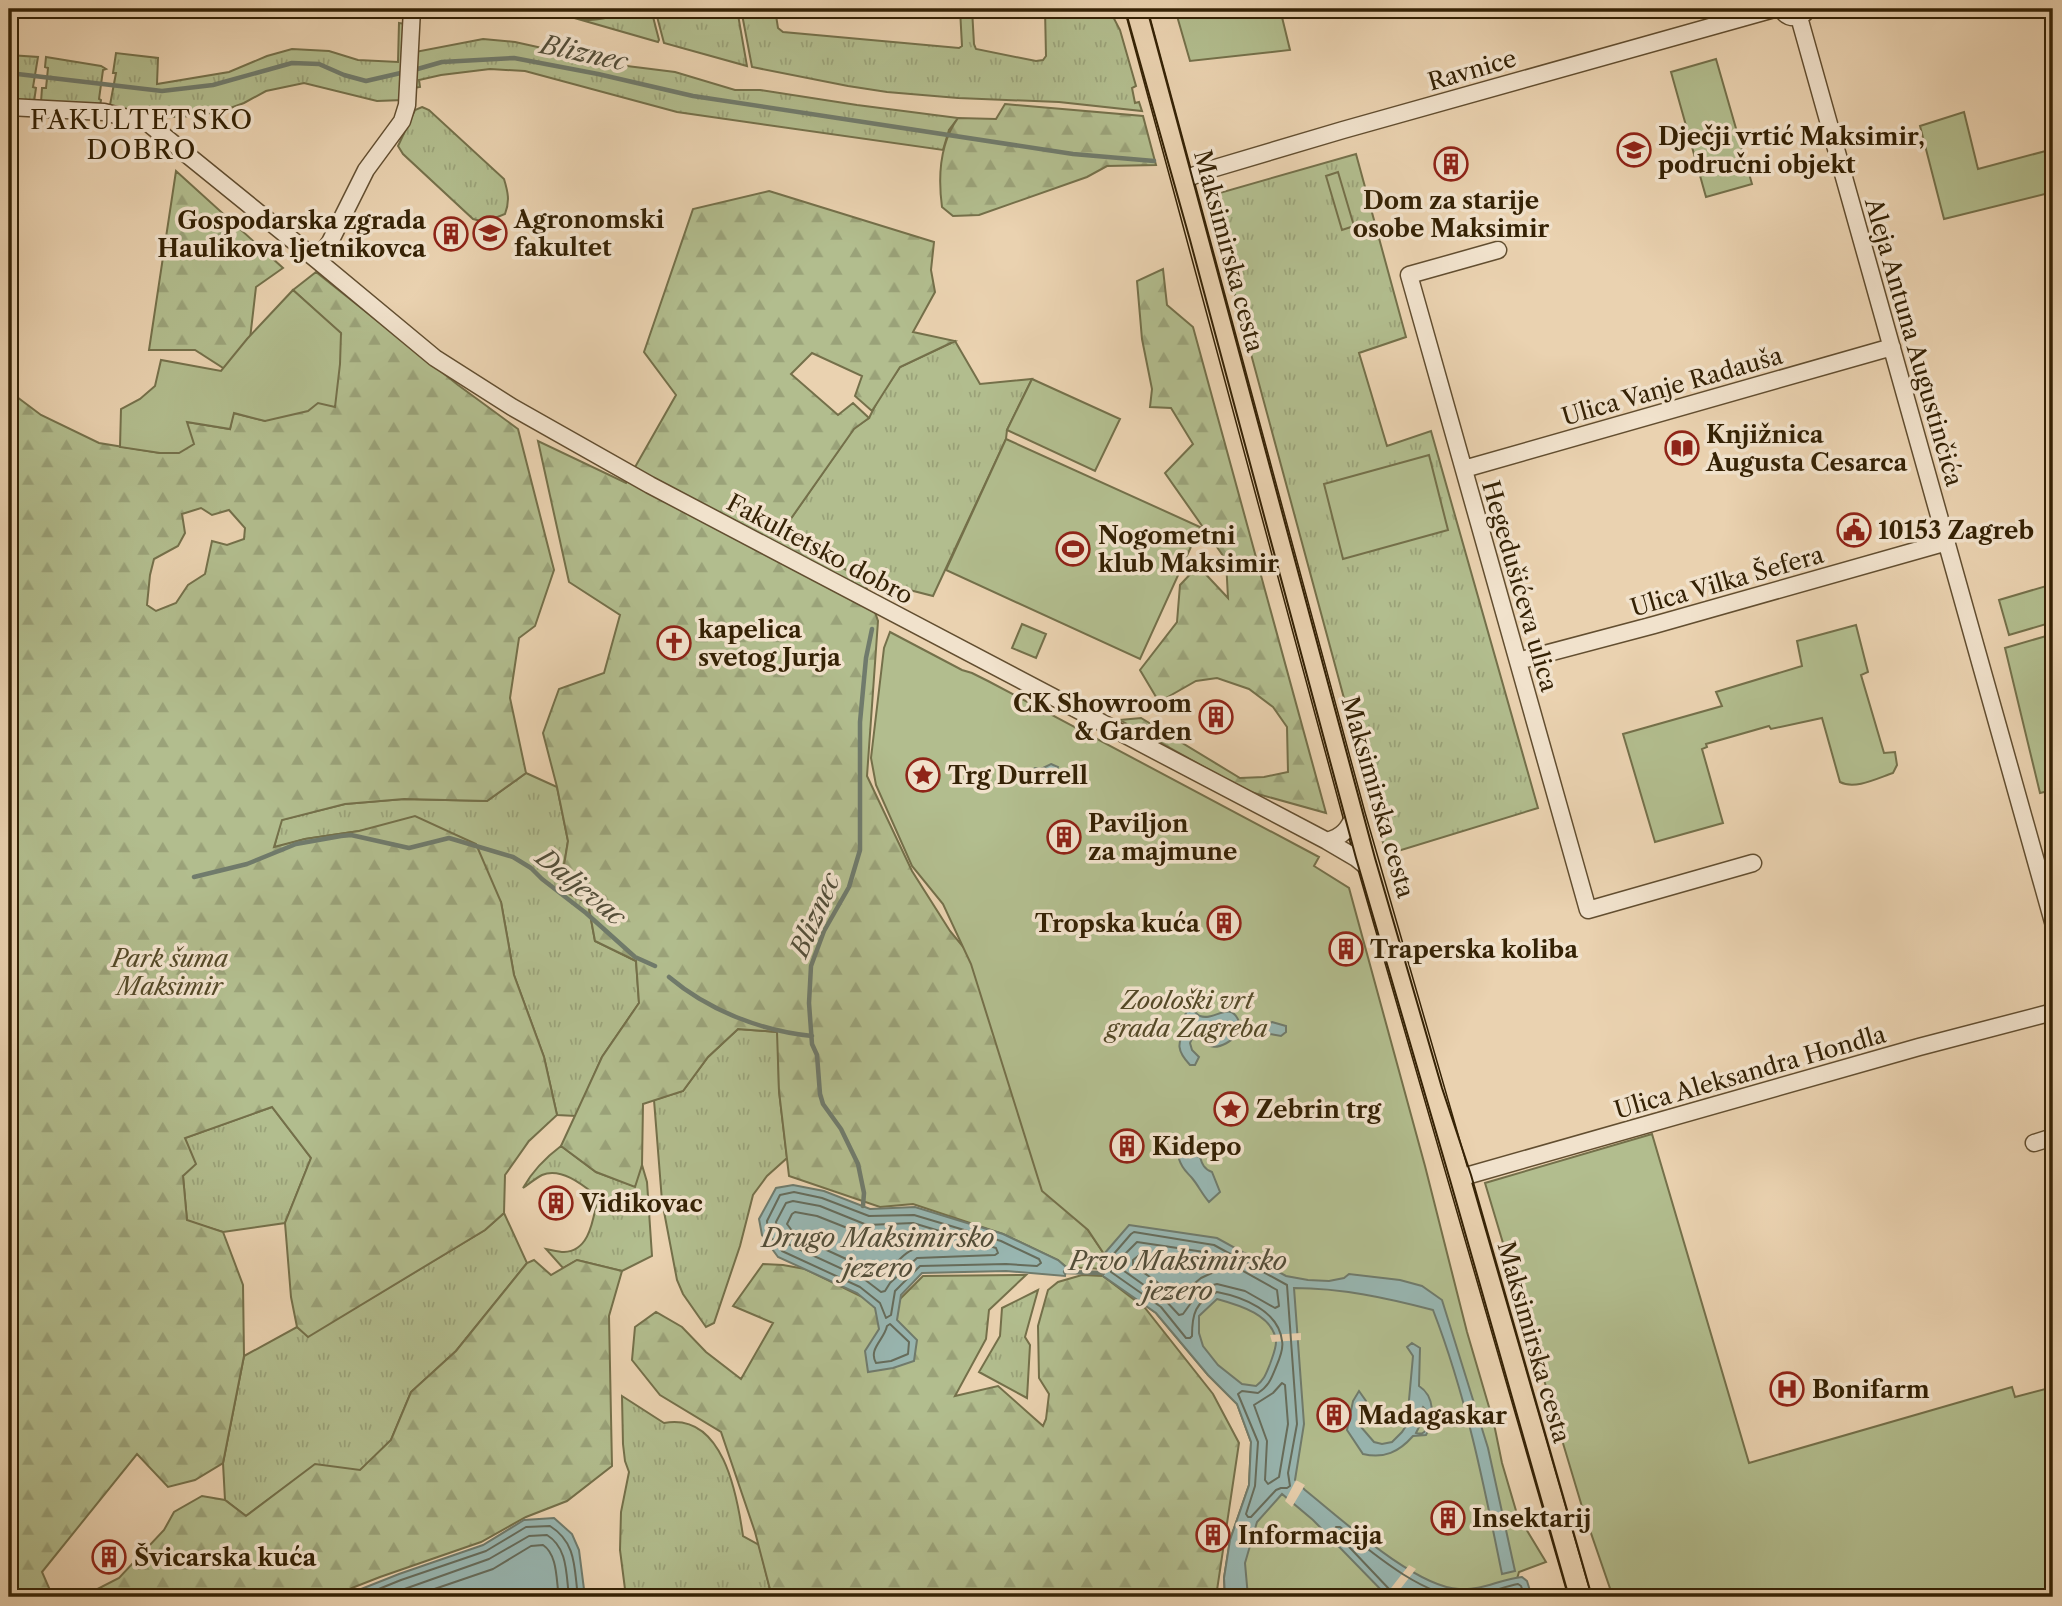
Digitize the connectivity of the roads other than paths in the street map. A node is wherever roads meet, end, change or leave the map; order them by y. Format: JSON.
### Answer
{"nodes":[{"id":1,"x":412,"y":9,"type":"edge"},
{"id":2,"x":1136,"y":9,"type":"edge"},
{"id":3,"x":1774,"y":9,"type":"edge"},
{"id":4,"x":1781,"y":9,"type":"edge"},
{"id":5,"x":1804,"y":13,"type":"edge"},
{"id":6,"x":9,"y":107,"type":"edge"},
{"id":7,"x":1183,"y":180,"type":"junction"},
{"id":8,"x":1498,"y":250,"type":"dead end"},
{"id":9,"x":317,"y":260,"type":"junction"},
{"id":10,"x":1892,"y":347,"type":"junction"},
{"id":11,"x":1464,"y":469,"type":"junction"},
{"id":12,"x":1947,"y":542,"type":"junction"},
{"id":13,"x":1518,"y":661,"type":"junction"},
{"id":14,"x":1354,"y":815,"type":"junction"},
{"id":15,"x":1327,"y":841,"type":"junction"},
{"id":16,"x":1753,"y":863,"type":"dead end"},
{"id":17,"x":1371,"y":870,"type":"junction"},
{"id":18,"x":2053,"y":922,"type":"edge"},
{"id":19,"x":2053,"y":1013,"type":"edge"},
{"id":20,"x":2053,"y":1137,"type":"edge"},
{"id":21,"x":2034,"y":1143,"type":"dead end"},
{"id":22,"x":1459,"y":1178,"type":"junction"},
{"id":23,"x":1580,"y":1597,"type":"edge"}],
"edges":[{"from":1,"to":9,"type":"street"},
{"from":2,"to":7,"type":"main road","name":"Maksimirska cesta"},
{"from":3,"to":7,"type":"street","name":"Ravnice"},
{"from":4,"to":5,"type":"street"},
{"from":5,"to":10,"type":"street","name":"Aleja Antuna Augustinčića"},
{"from":6,"to":9,"type":"street","name":"Fakultetsko dobro"},
{"from":7,"to":14,"type":"main road","name":"Maksimirska cesta"},
{"from":8,"to":11,"type":"street","name":"Hegedušićeva ulica"},
{"from":9,"to":15,"type":"street","name":"Fakultetsko dobro"},
{"from":10,"to":11,"type":"street","name":"Ulica Vanje Radauša"},
{"from":10,"to":12,"type":"street","name":"Aleja Antuna Augustinčića"},
{"from":11,"to":13,"type":"street","name":"Hegedušićeva ulica"},
{"from":12,"to":13,"type":"street","name":"Ulica Vilka Šefera"},
{"from":12,"to":18,"type":"street","name":"Aleja Antuna Augustinčića"},
{"from":13,"to":16,"type":"street","name":"Hegedušićeva ulica"},
{"from":14,"to":15,"type":"street"},
{"from":14,"to":17,"type":"main road","name":"Maksimirska cesta"},
{"from":15,"to":17,"type":"street","name":"Fakultetsko dobro"},
{"from":17,"to":22,"type":"main road","name":"Maksimirska cesta"},
{"from":19,"to":22,"type":"street","name":"Ulica Aleksandra Hondla"},
{"from":20,"to":21,"type":"street"},
{"from":22,"to":23,"type":"main road","name":"Maksimirska cesta"}]}
